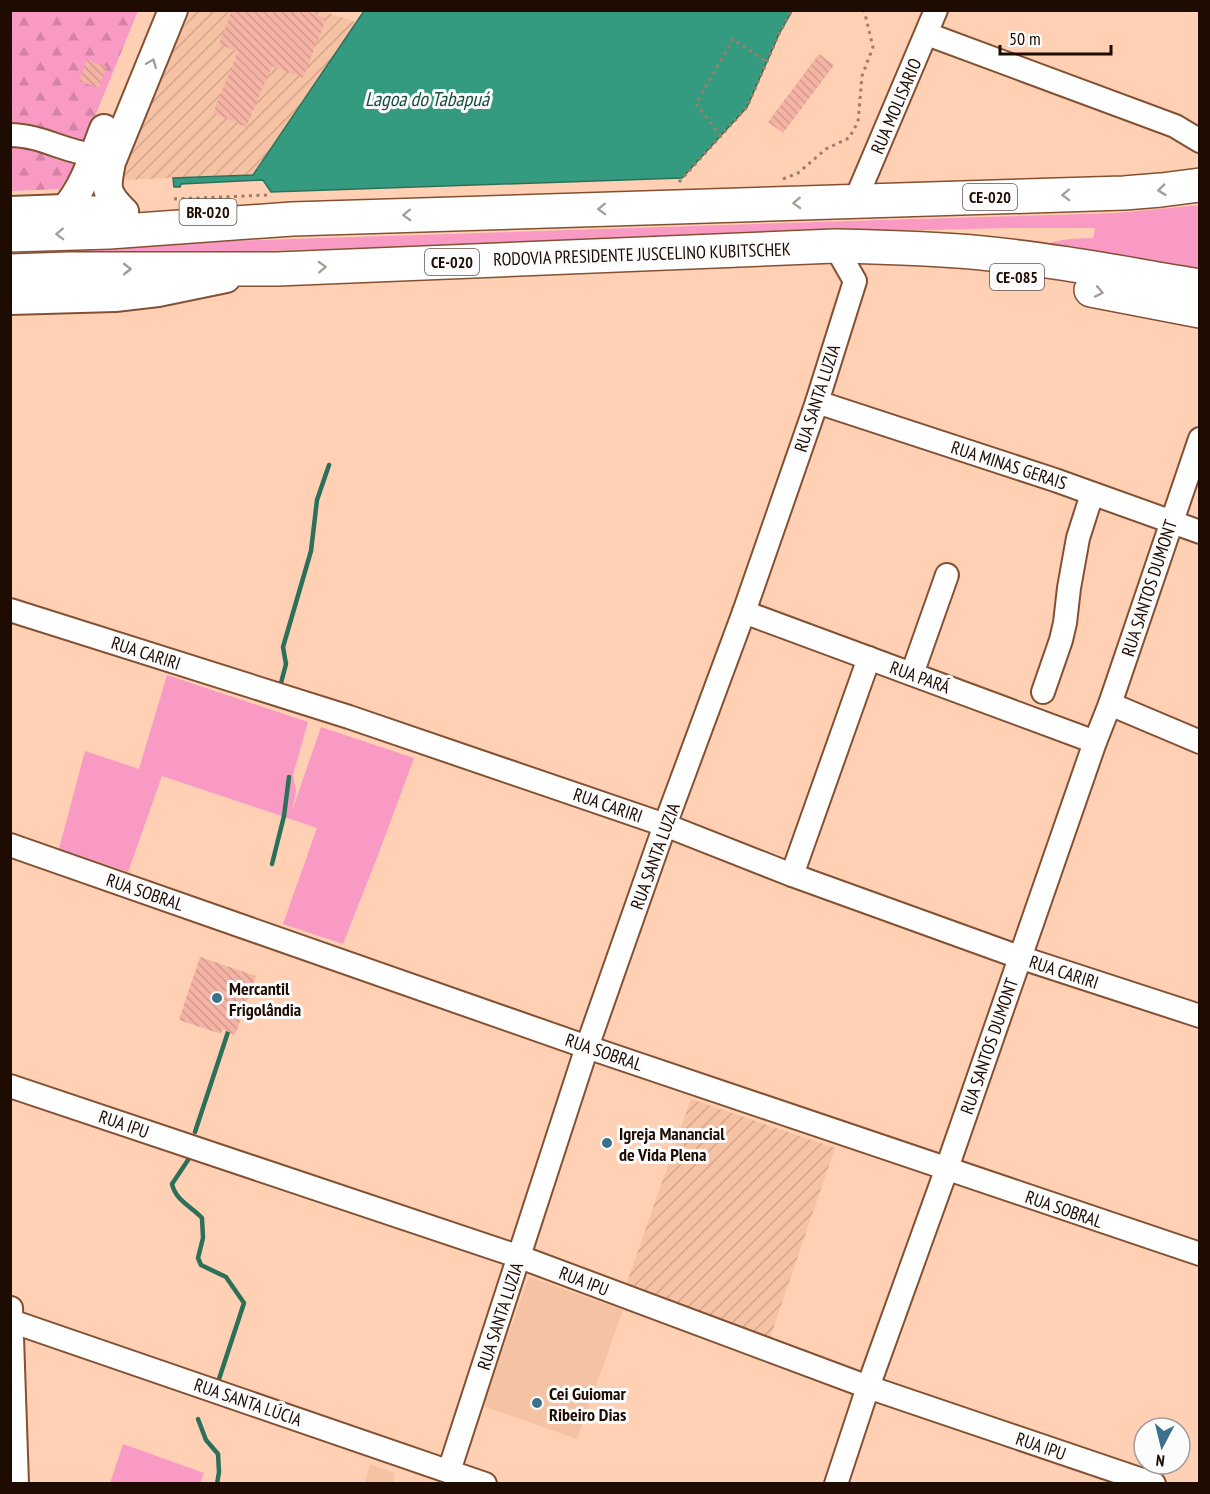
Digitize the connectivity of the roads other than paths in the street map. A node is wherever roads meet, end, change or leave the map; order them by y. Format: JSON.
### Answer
{"nodes":[{"id":1,"x":153,"y":10,"type":"edge"},
{"id":2,"x":173,"y":10,"type":"edge"},
{"id":3,"x":936,"y":10,"type":"edge"},
{"id":4,"x":927,"y":34,"type":"junction"},
{"id":5,"x":10,"y":135,"type":"edge"},
{"id":6,"x":1200,"y":141,"type":"edge"},
{"id":7,"x":102,"y":159,"type":"junction"},
{"id":8,"x":1200,"y":185,"type":"edge"},
{"id":9,"x":855,"y":201,"type":"junction"},
{"id":10,"x":283,"y":207,"type":"junction"},
{"id":11,"x":65,"y":210,"type":"junction"},
{"id":12,"x":10,"y":211,"type":"edge"},
{"id":13,"x":124,"y":212,"type":"junction"},
{"id":14,"x":10,"y":235,"type":"edge"},
{"id":15,"x":835,"y":246,"type":"junction"},
{"id":16,"x":69,"y":269,"type":"junction"},
{"id":17,"x":277,"y":269,"type":"junction"},
{"id":18,"x":10,"y":271,"type":"edge"},
{"id":19,"x":1200,"y":286,"type":"edge"},
{"id":20,"x":10,"y":288,"type":"edge"},
{"id":21,"x":10,"y":300,"type":"edge"},
{"id":22,"x":1200,"y":311,"type":"edge"},
{"id":23,"x":816,"y":402,"type":"junction"},
{"id":24,"x":1200,"y":439,"type":"edge"},
{"id":25,"x":1092,"y":494,"type":"junction"},
{"id":26,"x":1171,"y":522,"type":"junction"},
{"id":27,"x":1200,"y":532,"type":"edge"},
{"id":28,"x":947,"y":575,"type":"dead end"},
{"id":29,"x":10,"y":610,"type":"edge"},
{"id":30,"x":744,"y":612,"type":"junction"},
{"id":31,"x":869,"y":658,"type":"junction"},
{"id":32,"x":912,"y":674,"type":"junction"},
{"id":33,"x":1043,"y":692,"type":"dead end"},
{"id":34,"x":1110,"y":704,"type":"junction"},
{"id":35,"x":1095,"y":742,"type":"junction"},
{"id":36,"x":1200,"y":742,"type":"edge"},
{"id":37,"x":665,"y":825,"type":"junction"},
{"id":38,"x":10,"y":845,"type":"edge"},
{"id":39,"x":792,"y":875,"type":"junction"},
{"id":40,"x":1019,"y":957,"type":"junction"},
{"id":41,"x":1200,"y":1016,"type":"edge"},
{"id":42,"x":587,"y":1047,"type":"junction"},
{"id":43,"x":10,"y":1086,"type":"edge"},
{"id":44,"x":947,"y":1168,"type":"junction"},
{"id":45,"x":1200,"y":1254,"type":"edge"},
{"id":46,"x":520,"y":1257,"type":"junction"},
{"id":47,"x":10,"y":1308,"type":"edge"},
{"id":48,"x":11,"y":1321,"type":"edge"},
{"id":49,"x":11,"y":1361,"type":"edge"},
{"id":50,"x":868,"y":1387,"type":"junction"},
{"id":51,"x":449,"y":1471,"type":"junction"},
{"id":52,"x":1117,"y":1478,"type":"edge"},
{"id":53,"x":17,"y":1484,"type":"edge"},
{"id":54,"x":485,"y":1484,"type":"edge"},
{"id":55,"x":836,"y":1484,"type":"edge"},
{"id":56,"x":1154,"y":1484,"type":"edge"}],
"edges":[{"from":1,"to":7,"type":"main road"},
{"from":7,"to":2,"type":"main road","one_way":true},
{"from":3,"to":4,"type":"street","name":"RUA MOLISARIO"},
{"from":4,"to":6,"type":"street"},
{"from":4,"to":9,"type":"street","name":"RUA MOLISARIO"},
{"from":5,"to":7,"type":"street"},
{"from":7,"to":11,"type":"main road"},
{"from":7,"to":13,"type":"main road"},
{"from":8,"to":9,"type":"highway","number":"CE-020","one_way":true},
{"from":9,"to":10,"type":"highway","number":"CE-020","one_way":true},
{"from":10,"to":13,"type":"highway","number":"BR-020"},
{"from":10,"to":14,"type":"highway","number":"CE-020","one_way":true},
{"from":11,"to":12,"type":"main road","number":"BR-020"},
{"from":11,"to":13,"type":"main road","number":"BR-020"},
{"from":17,"to":15,"type":"highway","name":"RODOVIA PRESIDENTE JUSCELINO KUBITSCHEK","number":"CE-020","one_way":true},
{"from":15,"to":19,"type":"highway","name":"RODOVIA PRESIDENTE JUSCELINO KUBITSCHEK","number":"CE-020"},
{"from":15,"to":22,"type":"highway","number":"CE-085","one_way":true},
{"from":15,"to":23,"type":"street","name":"RUA SANTA LUZIA"},
{"from":16,"to":17,"type":"highway","name":"RODOVIA PRESIDENTE JUSCELINO KUBITSCHEK","number":"CE-020","one_way":true},
{"from":16,"to":18,"type":"highway","name":"RODOVIA PRESIDENTE JUSCELINO KUBITSCHEK","number":"CE-020"},
{"from":16,"to":20,"type":"highway"},
{"from":17,"to":21,"type":"main road"},
{"from":23,"to":25,"type":"street","name":"RUA MINAS GERAIS"},
{"from":23,"to":30,"type":"street","name":"RUA SANTA LUZIA"},
{"from":24,"to":26,"type":"street","name":"RUA SANTOS DUMONT"},
{"from":25,"to":26,"type":"street","name":"RUA MINAS GERAIS"},
{"from":25,"to":33,"type":"street"},
{"from":26,"to":27,"type":"street","name":"RUA MINAS GERAIS"},
{"from":26,"to":34,"type":"street","name":"RUA SANTOS DUMONT"},
{"from":28,"to":32,"type":"street"},
{"from":29,"to":37,"type":"street","name":"RUA CARIRI"},
{"from":30,"to":31,"type":"street","name":"RUA PARÁ"},
{"from":30,"to":37,"type":"street","name":"RUA SANTA LUZIA"},
{"from":31,"to":32,"type":"street","name":"RUA PARÁ"},
{"from":31,"to":39,"type":"street"},
{"from":32,"to":35,"type":"street","name":"RUA PARÁ"},
{"from":34,"to":35,"type":"street","name":"RUA SANTOS DUMONT"},
{"from":34,"to":36,"type":"street"},
{"from":35,"to":40,"type":"street","name":"RUA SANTOS DUMONT"},
{"from":37,"to":39,"type":"street","name":"RUA CARIRI"},
{"from":37,"to":42,"type":"street","name":"RUA SANTA LUZIA"},
{"from":38,"to":42,"type":"street","name":"RUA SOBRAL"},
{"from":39,"to":40,"type":"street","name":"RUA CARIRI"},
{"from":40,"to":41,"type":"street","name":"RUA CARIRI"},
{"from":40,"to":44,"type":"street","name":"RUA SANTOS DUMONT"},
{"from":42,"to":44,"type":"street","name":"RUA SOBRAL"},
{"from":42,"to":46,"type":"street","name":"RUA SANTA LUZIA"},
{"from":43,"to":46,"type":"street","name":"RUA IPU"},
{"from":44,"to":45,"type":"street","name":"RUA SOBRAL"},
{"from":44,"to":50,"type":"street","name":"RUA SANTOS DUMONT"},
{"from":46,"to":50,"type":"street","name":"RUA IPU"},
{"from":46,"to":51,"type":"street","name":"RUA SANTA LUZIA"},
{"from":47,"to":48,"type":"street"},
{"from":48,"to":49,"type":"street"},
{"from":48,"to":51,"type":"street","name":"RUA SANTA LÚCIA"},
{"from":49,"to":53,"type":"street"},
{"from":50,"to":52,"type":"street","name":"RUA IPU"},
{"from":50,"to":55,"type":"street","name":"RUA SANTOS DUMONT"},
{"from":51,"to":54,"type":"street","name":"RUA SANTA LÚCIA"},
{"from":52,"to":56,"type":"street","name":"RUA IPU"}]}
